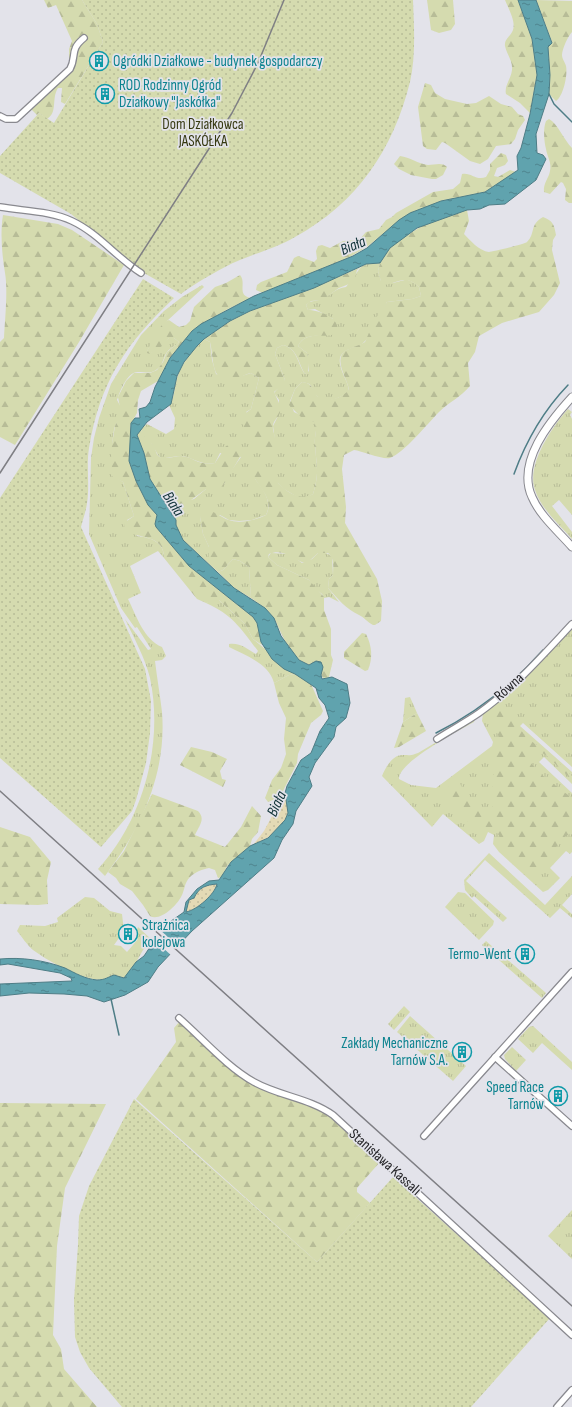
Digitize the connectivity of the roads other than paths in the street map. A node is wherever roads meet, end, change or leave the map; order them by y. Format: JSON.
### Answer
{"nodes":[{"id":1,"x":84,"y":38,"type":"dead end"},
{"id":2,"x":0,"y":116,"type":"edge"},
{"id":3,"x":0,"y":207,"type":"edge"},
{"id":4,"x":141,"y":273,"type":"dead end"},
{"id":5,"x":572,"y":397,"type":"edge"},
{"id":6,"x":572,"y":547,"type":"edge"},
{"id":7,"x":572,"y":624,"type":"edge"},
{"id":8,"x":437,"y":739,"type":"dead end"},
{"id":9,"x":572,"y":972,"type":"edge"},
{"id":10,"x":179,"y":1018,"type":"dead end"},
{"id":11,"x":495,"y":1058,"type":"junction"},
{"id":12,"x":572,"y":1126,"type":"edge"},
{"id":13,"x":424,"y":1136,"type":"dead end"},
{"id":14,"x":572,"y":1335,"type":"edge"},
{"id":15,"x":572,"y":1390,"type":"edge"},
{"id":16,"x":556,"y":1407,"type":"edge"}],
"edges":[{"from":1,"to":2,"type":"street"},
{"from":3,"to":4,"type":"street"},
{"from":5,"to":6,"type":"street"},
{"from":7,"to":8,"type":"street","name":"Równa"},
{"from":9,"to":11,"type":"street"},
{"from":10,"to":14,"type":"street","name":"Stanisława Kassali"},
{"from":11,"to":12,"type":"street"},
{"from":11,"to":13,"type":"street"},
{"from":15,"to":16,"type":"street"}]}
